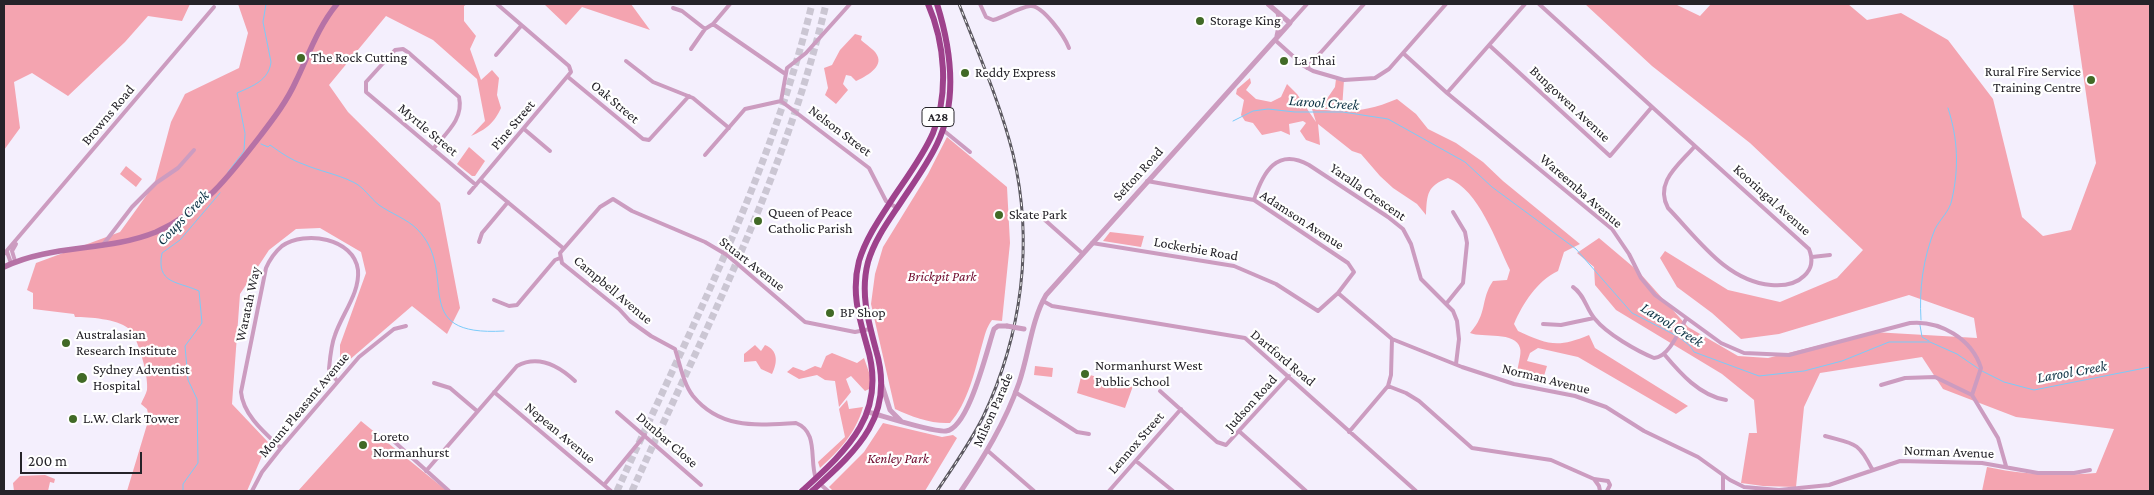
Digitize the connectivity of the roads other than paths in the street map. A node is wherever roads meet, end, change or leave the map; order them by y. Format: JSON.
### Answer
{"nodes":[{"id":1,"x":337,"y":4,"type":"edge"},
{"id":2,"x":497,"y":4,"type":"edge"},
{"id":3,"x":730,"y":4,"type":"edge"},
{"id":4,"x":850,"y":4,"type":"edge"},
{"id":5,"x":928,"y":4,"type":"edge"},
{"id":6,"x":937,"y":4,"type":"edge"},
{"id":7,"x":980,"y":4,"type":"edge"},
{"id":8,"x":1268,"y":4,"type":"edge"},
{"id":9,"x":1307,"y":4,"type":"edge"},
{"id":10,"x":1364,"y":4,"type":"edge"},
{"id":11,"x":1446,"y":4,"type":"edge"},
{"id":12,"x":1526,"y":4,"type":"edge"},
{"id":13,"x":1539,"y":4,"type":"edge"},
{"id":14,"x":214,"y":7,"type":"dead end"},
{"id":15,"x":673,"y":8,"type":"dead end"},
{"id":16,"x":1278,"y":12,"type":"junction"},
{"id":17,"x":1290,"y":23,"type":"junction"},
{"id":18,"x":713,"y":24,"type":"junction"},
{"id":19,"x":522,"y":26,"type":"junction"},
{"id":20,"x":705,"y":29,"type":"junction"},
{"id":21,"x":1275,"y":40,"type":"junction"},
{"id":22,"x":1489,"y":45,"type":"junction"},
{"id":23,"x":1069,"y":48,"type":"dead end"},
{"id":24,"x":692,"y":49,"type":"dead end"},
{"id":25,"x":1403,"y":53,"type":"junction"},
{"id":26,"x":496,"y":55,"type":"dead end"},
{"id":27,"x":626,"y":61,"type":"dead end"},
{"id":28,"x":1307,"y":68,"type":"junction"},
{"id":29,"x":784,"y":73,"type":"junction"},
{"id":30,"x":568,"y":78,"type":"junction"},
{"id":31,"x":1447,"y":93,"type":"junction"},
{"id":32,"x":689,"y":96,"type":"junction"},
{"id":33,"x":781,"y":101,"type":"junction"},
{"id":34,"x":1651,"y":108,"type":"junction"},
{"id":35,"x":728,"y":128,"type":"junction"},
{"id":36,"x":524,"y":129,"type":"junction"},
{"id":37,"x":943,"y":130,"type":"junction"},
{"id":38,"x":1695,"y":146,"type":"junction"},
{"id":39,"x":433,"y":149,"type":"junction"},
{"id":40,"x":194,"y":150,"type":"dead end"},
{"id":41,"x":550,"y":151,"type":"dead end"},
{"id":42,"x":970,"y":152,"type":"dead end"},
{"id":43,"x":705,"y":155,"type":"dead end"},
{"id":44,"x":481,"y":180,"type":"junction"},
{"id":45,"x":1146,"y":181,"type":"junction"},
{"id":46,"x":476,"y":185,"type":"junction"},
{"id":47,"x":469,"y":193,"type":"dead end"},
{"id":48,"x":1254,"y":200,"type":"junction"},
{"id":49,"x":508,"y":202,"type":"junction"},
{"id":50,"x":890,"y":203,"type":"junction"},
{"id":51,"x":897,"y":208,"type":"junction"},
{"id":52,"x":1453,"y":212,"type":"dead end"},
{"id":53,"x":1038,"y":213,"type":"dead end"},
{"id":54,"x":20,"y":238,"type":"junction"},
{"id":55,"x":479,"y":242,"type":"dead end"},
{"id":56,"x":1092,"y":243,"type":"junction"},
{"id":57,"x":102,"y":246,"type":"junction"},
{"id":58,"x":563,"y":248,"type":"junction"},
{"id":59,"x":8,"y":250,"type":"junction"},
{"id":60,"x":1082,"y":253,"type":"junction"},
{"id":61,"x":4,"y":254,"type":"edge"},
{"id":62,"x":1830,"y":255,"type":"dead end"},
{"id":63,"x":1812,"y":257,"type":"junction"},
{"id":64,"x":560,"y":258,"type":"junction"},
{"id":65,"x":13,"y":262,"type":"junction"},
{"id":66,"x":4,"y":266,"type":"edge"},
{"id":67,"x":1573,"y":287,"type":"dead end"},
{"id":68,"x":1338,"y":293,"type":"junction"},
{"id":69,"x":494,"y":300,"type":"dead end"},
{"id":70,"x":1043,"y":301,"type":"junction"},
{"id":71,"x":1446,"y":304,"type":"junction"},
{"id":72,"x":1594,"y":318,"type":"junction"},
{"id":73,"x":1686,"y":319,"type":"junction"},
{"id":74,"x":1542,"y":324,"type":"dead end"},
{"id":75,"x":406,"y":326,"type":"dead end"},
{"id":76,"x":870,"y":329,"type":"junction"},
{"id":77,"x":862,"y":330,"type":"junction"},
{"id":78,"x":1033,"y":332,"type":"junction"},
{"id":79,"x":1392,"y":339,"type":"junction"},
{"id":80,"x":1664,"y":354,"type":"junction"},
{"id":81,"x":1456,"y":364,"type":"junction"},
{"id":82,"x":1289,"y":376,"type":"junction"},
{"id":83,"x":337,"y":381,"type":"junction"},
{"id":84,"x":575,"y":381,"type":"dead end"},
{"id":85,"x":434,"y":382,"type":"dead end"},
{"id":86,"x":881,"y":384,"type":"junction"},
{"id":87,"x":1881,"y":385,"type":"dead end"},
{"id":88,"x":1388,"y":386,"type":"junction"},
{"id":89,"x":1160,"y":391,"type":"dead end"},
{"id":90,"x":494,"y":392,"type":"junction"},
{"id":91,"x":1015,"y":392,"type":"junction"},
{"id":92,"x":1972,"y":395,"type":"junction"},
{"id":93,"x":1726,"y":400,"type":"dead end"},
{"id":94,"x":1181,"y":409,"type":"junction"},
{"id":95,"x":477,"y":411,"type":"junction"},
{"id":96,"x":617,"y":412,"type":"dead end"},
{"id":97,"x":868,"y":412,"type":"junction"},
{"id":98,"x":876,"y":414,"type":"junction"},
{"id":99,"x":901,"y":421,"type":"junction"},
{"id":100,"x":1240,"y":432,"type":"junction"},
{"id":101,"x":1349,"y":432,"type":"junction"},
{"id":102,"x":1089,"y":434,"type":"dead end"},
{"id":103,"x":645,"y":435,"type":"junction"},
{"id":104,"x":388,"y":436,"type":"dead end"},
{"id":105,"x":1825,"y":436,"type":"dead end"},
{"id":106,"x":281,"y":448,"type":"junction"},
{"id":107,"x":988,"y":451,"type":"junction"},
{"id":108,"x":1136,"y":461,"type":"junction"},
{"id":109,"x":2006,"y":466,"type":"junction"},
{"id":110,"x":1872,"y":469,"type":"junction"},
{"id":111,"x":2090,"y":470,"type":"dead end"},
{"id":112,"x":426,"y":471,"type":"junction"},
{"id":113,"x":1722,"y":476,"type":"junction"},
{"id":114,"x":1594,"y":479,"type":"junction"},
{"id":115,"x":818,"y":482,"type":"junction"},
{"id":116,"x":604,"y":485,"type":"junction"},
{"id":117,"x":702,"y":485,"type":"dead end"},
{"id":118,"x":252,"y":491,"type":"edge"},
{"id":119,"x":450,"y":491,"type":"edge"},
{"id":120,"x":611,"y":491,"type":"edge"},
{"id":121,"x":802,"y":491,"type":"edge"},
{"id":122,"x":812,"y":491,"type":"edge"},
{"id":123,"x":828,"y":491,"type":"edge"},
{"id":124,"x":961,"y":491,"type":"edge"},
{"id":125,"x":1034,"y":491,"type":"edge"},
{"id":126,"x":1109,"y":491,"type":"edge"},
{"id":127,"x":1173,"y":491,"type":"edge"},
{"id":128,"x":1306,"y":491,"type":"edge"},
{"id":129,"x":1416,"y":491,"type":"edge"},
{"id":130,"x":1600,"y":491,"type":"edge"},
{"id":131,"x":1607,"y":491,"type":"edge"},
{"id":132,"x":1723,"y":491,"type":"edge"}],
"edges":[{"from":1,"to":57,"type":"main road"},
{"from":2,"to":19,"type":"street"},
{"from":3,"to":18,"type":"street"},
{"from":4,"to":29,"type":"street"},
{"from":5,"to":50,"type":"highway","number":"A28"},
{"from":6,"to":37,"type":"highway","number":"A28"},
{"from":7,"to":23,"type":"street"},
{"from":8,"to":16,"type":"street"},
{"from":9,"to":17,"type":"street","name":"Sefton Road"},
{"from":10,"to":28,"type":"street"},
{"from":11,"to":25,"type":"street"},
{"from":12,"to":22,"type":"street"},
{"from":13,"to":34,"type":"street","name":"Kooringal Avenue"},
{"from":14,"to":54,"type":"street","name":"Browns Road"},
{"from":15,"to":20,"type":"street"},
{"from":16,"to":17,"type":"street"},
{"from":16,"to":21,"type":"street"},
{"from":17,"to":21,"type":"street","name":"Sefton Road"},
{"from":18,"to":20,"type":"street"},
{"from":18,"to":29,"type":"street"},
{"from":19,"to":26,"type":"street"},
{"from":19,"to":30,"type":"street","name":"Pine Street"},
{"from":20,"to":24,"type":"street"},
{"from":21,"to":28,"type":"street"},
{"from":21,"to":45,"type":"street","name":"Sefton Road"},
{"from":22,"to":31,"type":"street"},
{"from":22,"to":34,"type":"street","name":"Bungowen Avenue"},
{"from":25,"to":28,"type":"street"},
{"from":25,"to":31,"type":"street","name":"Wareemba Avenue"},
{"from":27,"to":32,"type":"street"},
{"from":29,"to":33,"type":"street"},
{"from":30,"to":32,"type":"street","name":"Oak Street"},
{"from":30,"to":36,"type":"street","name":"Pine Street"},
{"from":31,"to":73,"type":"street","name":"Wareemba Avenue"},
{"from":32,"to":35,"type":"street"},
{"from":33,"to":35,"type":"street"},
{"from":33,"to":50,"type":"street","name":"Nelson Street"},
{"from":34,"to":38,"type":"street","name":"Kooringal Avenue"},
{"from":35,"to":43,"type":"street"},
{"from":36,"to":41,"type":"street"},
{"from":36,"to":44,"type":"street","name":"Pine Street"},
{"from":37,"to":42,"type":"street"},
{"from":37,"to":51,"type":"highway","number":"A28"},
{"from":38,"to":63,"type":"street","name":"Kooringal Avenue"},
{"from":38,"to":63,"type":"street","name":"Kooringal Avenue"},
{"from":39,"to":39,"type":"street","name":"Myrtle Street"},
{"from":39,"to":46,"type":"street","name":"Myrtle Street"},
{"from":40,"to":57,"type":"street"},
{"from":44,"to":46,"type":"street","name":"Pine Street"},
{"from":44,"to":49,"type":"street"},
{"from":45,"to":48,"type":"street","name":"Adamson Avenue"},
{"from":45,"to":56,"type":"street","name":"Sefton Road"},
{"from":46,"to":47,"type":"street","name":"Pine Street"},
{"from":48,"to":68,"type":"street","name":"Adamson Avenue"},
{"from":48,"to":71,"type":"street","name":"Yaralla Crescent"},
{"from":49,"to":55,"type":"street"},
{"from":49,"to":58,"type":"street"},
{"from":50,"to":51,"type":"street","name":"Nelson Street"},
{"from":50,"to":77,"type":"highway","number":"A28"},
{"from":51,"to":76,"type":"highway","number":"A28"},
{"from":52,"to":71,"type":"street"},
{"from":53,"to":60,"type":"street"},
{"from":54,"to":59,"type":"street","name":"Browns Road"},
{"from":54,"to":65,"type":"street","name":"Browns Road"},
{"from":56,"to":60,"type":"street","name":"Sefton Road"},
{"from":56,"to":68,"type":"street","name":"Lockerbie Road"},
{"from":57,"to":65,"type":"main road"},
{"from":58,"to":64,"type":"street","name":"Campbell Avenue"},
{"from":58,"to":77,"type":"street","name":"Stuart Avenue"},
{"from":59,"to":61,"type":"street","name":"Browns Road"},
{"from":59,"to":65,"type":"street"},
{"from":60,"to":70,"type":"street","name":"Sefton Road"},
{"from":62,"to":63,"type":"street"},
{"from":64,"to":69,"type":"street"},
{"from":64,"to":115,"type":"street","name":"Campbell Avenue"},
{"from":65,"to":66,"type":"main road"},
{"from":67,"to":72,"type":"street"},
{"from":68,"to":79,"type":"street","name":"Norman Avenue"},
{"from":70,"to":78,"type":"street","name":"Sefton Road"},
{"from":70,"to":82,"type":"street","name":"Dartford Road"},
{"from":71,"to":81,"type":"street","name":"Yaralla Crescent"},
{"from":72,"to":74,"type":"street"},
{"from":72,"to":80,"type":"street"},
{"from":73,"to":80,"type":"street"},
{"from":73,"to":92,"type":"street","name":"Wareemba Avenue"},
{"from":75,"to":83,"type":"street","name":"Mount Pleasant Avenue"},
{"from":76,"to":77,"type":"street","name":"Stuart Avenue"},
{"from":76,"to":86,"type":"highway","number":"A28"},
{"from":77,"to":97,"type":"highway","number":"A28"},
{"from":78,"to":91,"type":"street","name":"Milson Parade"},
{"from":78,"to":99,"type":"street","bridge":true},
{"from":79,"to":81,"type":"street","name":"Norman Avenue"},
{"from":79,"to":88,"type":"street"},
{"from":80,"to":93,"type":"street"},
{"from":81,"to":113,"type":"street","name":"Norman Avenue"},
{"from":82,"to":100,"type":"street","name":"Judson Road"},
{"from":82,"to":101,"type":"street","name":"Dartford Road"},
{"from":83,"to":106,"type":"street","name":"Mount Pleasant Avenue"},
{"from":83,"to":106,"type":"street","name":"Waratah Way"},
{"from":84,"to":90,"type":"street"},
{"from":85,"to":95,"type":"street"},
{"from":86,"to":98,"type":"highway","number":"A28"},
{"from":86,"to":99,"type":"street"},
{"from":87,"to":92,"type":"street"},
{"from":88,"to":101,"type":"street"},
{"from":88,"to":114,"type":"street"},
{"from":89,"to":94,"type":"street","name":"Judson Road"},
{"from":90,"to":95,"type":"street"},
{"from":90,"to":116,"type":"street","name":"Nepean Avenue"},
{"from":91,"to":102,"type":"street"},
{"from":91,"to":107,"type":"street","name":"Milson Parade"},
{"from":92,"to":109,"type":"street"},
{"from":94,"to":100,"type":"street","name":"Judson Road"},
{"from":94,"to":108,"type":"street","name":"Lennox Street"},
{"from":95,"to":112,"type":"street"},
{"from":96,"to":103,"type":"street","name":"Dunbar Close"},
{"from":97,"to":98,"type":"street"},
{"from":97,"to":115,"type":"highway","number":"A28"},
{"from":98,"to":99,"type":"street"},
{"from":98,"to":115,"type":"highway","number":"A28"},
{"from":100,"to":128,"type":"street"},
{"from":101,"to":129,"type":"street","name":"Dartford Road"},
{"from":103,"to":116,"type":"street"},
{"from":103,"to":117,"type":"street","name":"Dunbar Close"},
{"from":104,"to":112,"type":"street"},
{"from":105,"to":110,"type":"street"},
{"from":106,"to":118,"type":"street","name":"Mount Pleasant Avenue"},
{"from":107,"to":124,"type":"street","name":"Milson Parade"},
{"from":107,"to":125,"type":"street"},
{"from":108,"to":126,"type":"street","name":"Lennox Street"},
{"from":108,"to":127,"type":"street"},
{"from":109,"to":110,"type":"street","name":"Norman Avenue"},
{"from":109,"to":111,"type":"street","name":"Norman Avenue"},
{"from":110,"to":113,"type":"street","name":"Norman Avenue"},
{"from":112,"to":119,"type":"street"},
{"from":113,"to":132,"type":"street"},
{"from":114,"to":130,"type":"street"},
{"from":114,"to":131,"type":"street"},
{"from":115,"to":121,"type":"highway","number":"A28"},
{"from":115,"to":122,"type":"highway","number":"A28"},
{"from":115,"to":123,"type":"street"},
{"from":116,"to":120,"type":"street","name":"Nepean Avenue"}]}
